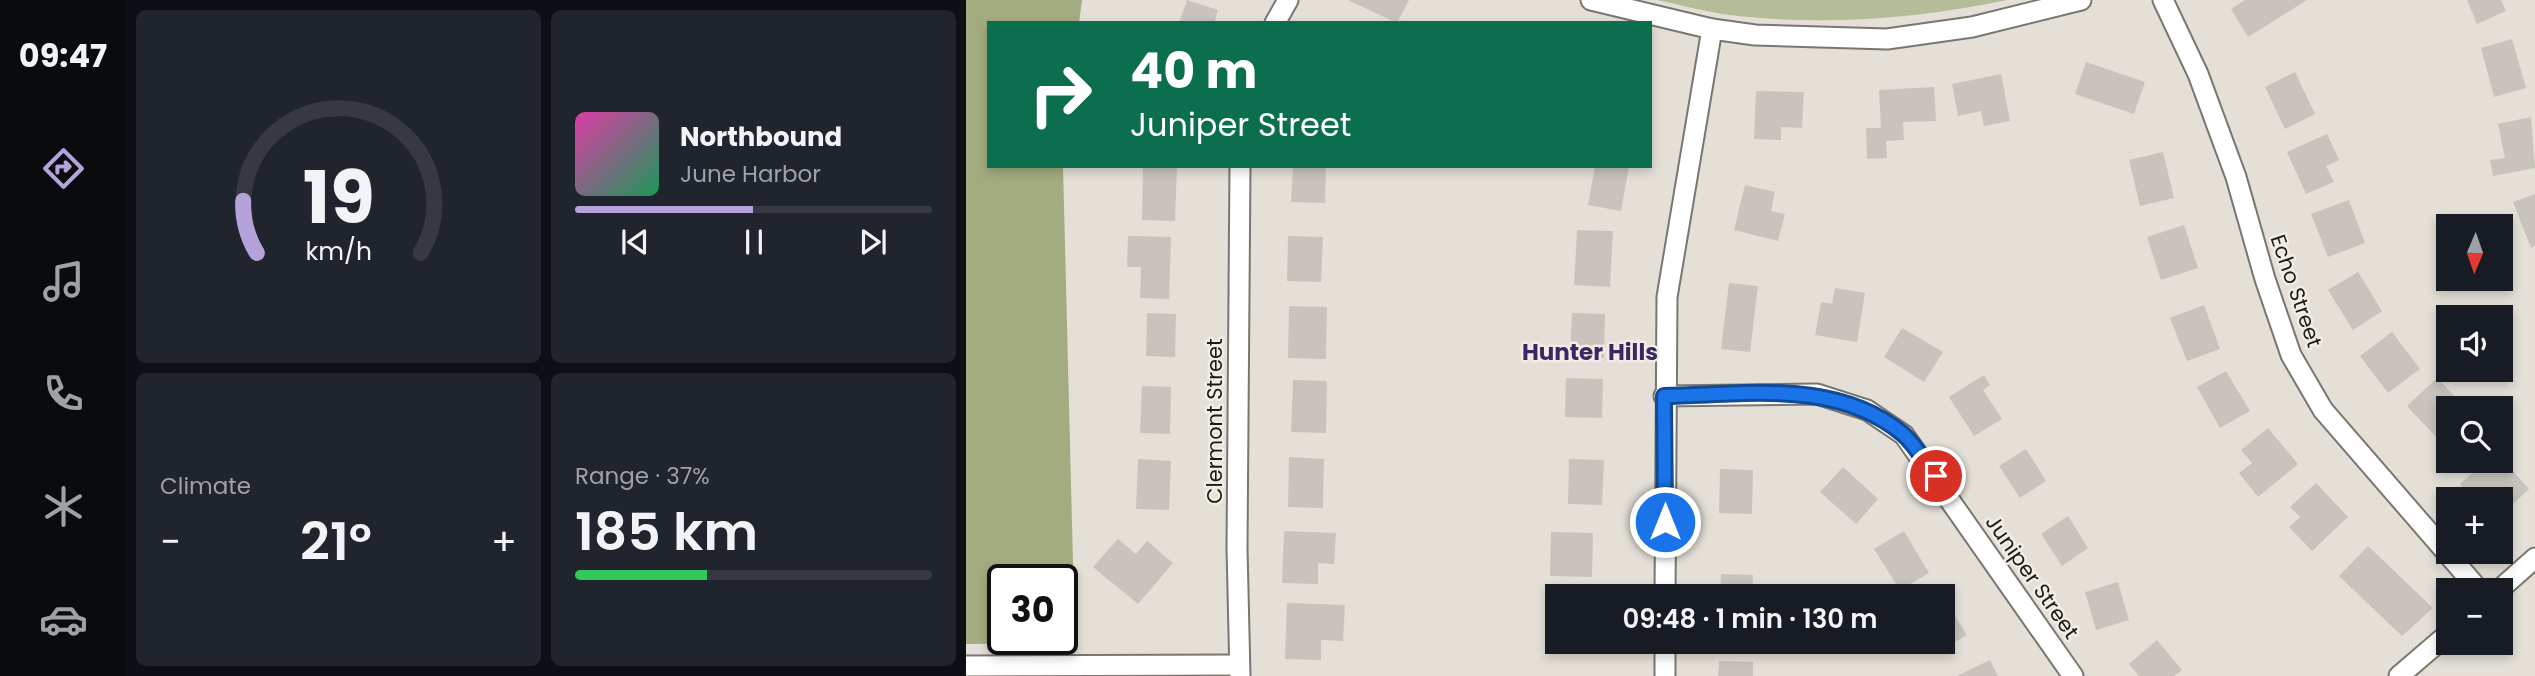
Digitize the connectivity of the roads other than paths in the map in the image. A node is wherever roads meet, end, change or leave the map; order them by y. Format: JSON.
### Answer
{"nodes":[{"id":1,"x":1288,"y":0,"type":"edge"},
{"id":2,"x":1591,"y":0,"type":"edge"},
{"id":3,"x":2081,"y":0,"type":"edge"},
{"id":4,"x":2163,"y":0,"type":"edge"},
{"id":5,"x":1276,"y":21,"type":"edge"},
{"id":6,"x":1712,"y":29,"type":"junction"},
{"id":7,"x":1240,"y":168,"type":"edge"},
{"id":8,"x":1664,"y":396,"type":"junction"},
{"id":9,"x":2535,"y":558,"type":"edge"},
{"id":10,"x":2469,"y":578,"type":"edge"},
{"id":11,"x":2512,"y":578,"type":"edge"},
{"id":12,"x":1665,"y":584,"type":"edge"},
{"id":13,"x":2436,"y":644,"type":"edge"},
{"id":14,"x":1665,"y":654,"type":"edge"},
{"id":15,"x":966,"y":666,"type":"edge"},
{"id":16,"x":1240,"y":671,"type":"edge"},
{"id":17,"x":1665,"y":676,"type":"edge"},
{"id":18,"x":2073,"y":676,"type":"edge"},
{"id":19,"x":2399,"y":676,"type":"edge"}],
"edges":[{"from":1,"to":5,"type":"street"},
{"from":2,"to":6,"type":"street"},
{"from":3,"to":6,"type":"street"},
{"from":4,"to":10,"type":"street","name":"Echo Street"},
{"from":6,"to":8,"type":"street"},
{"from":7,"to":16,"type":"street","name":"Clermont Street"},
{"from":8,"to":12,"type":"street"},
{"from":8,"to":18,"type":"street","name":"Juniper Street"},
{"from":9,"to":11,"type":"street"},
{"from":13,"to":19,"type":"street"},
{"from":14,"to":17,"type":"street"},
{"from":15,"to":16,"type":"street"}]}
